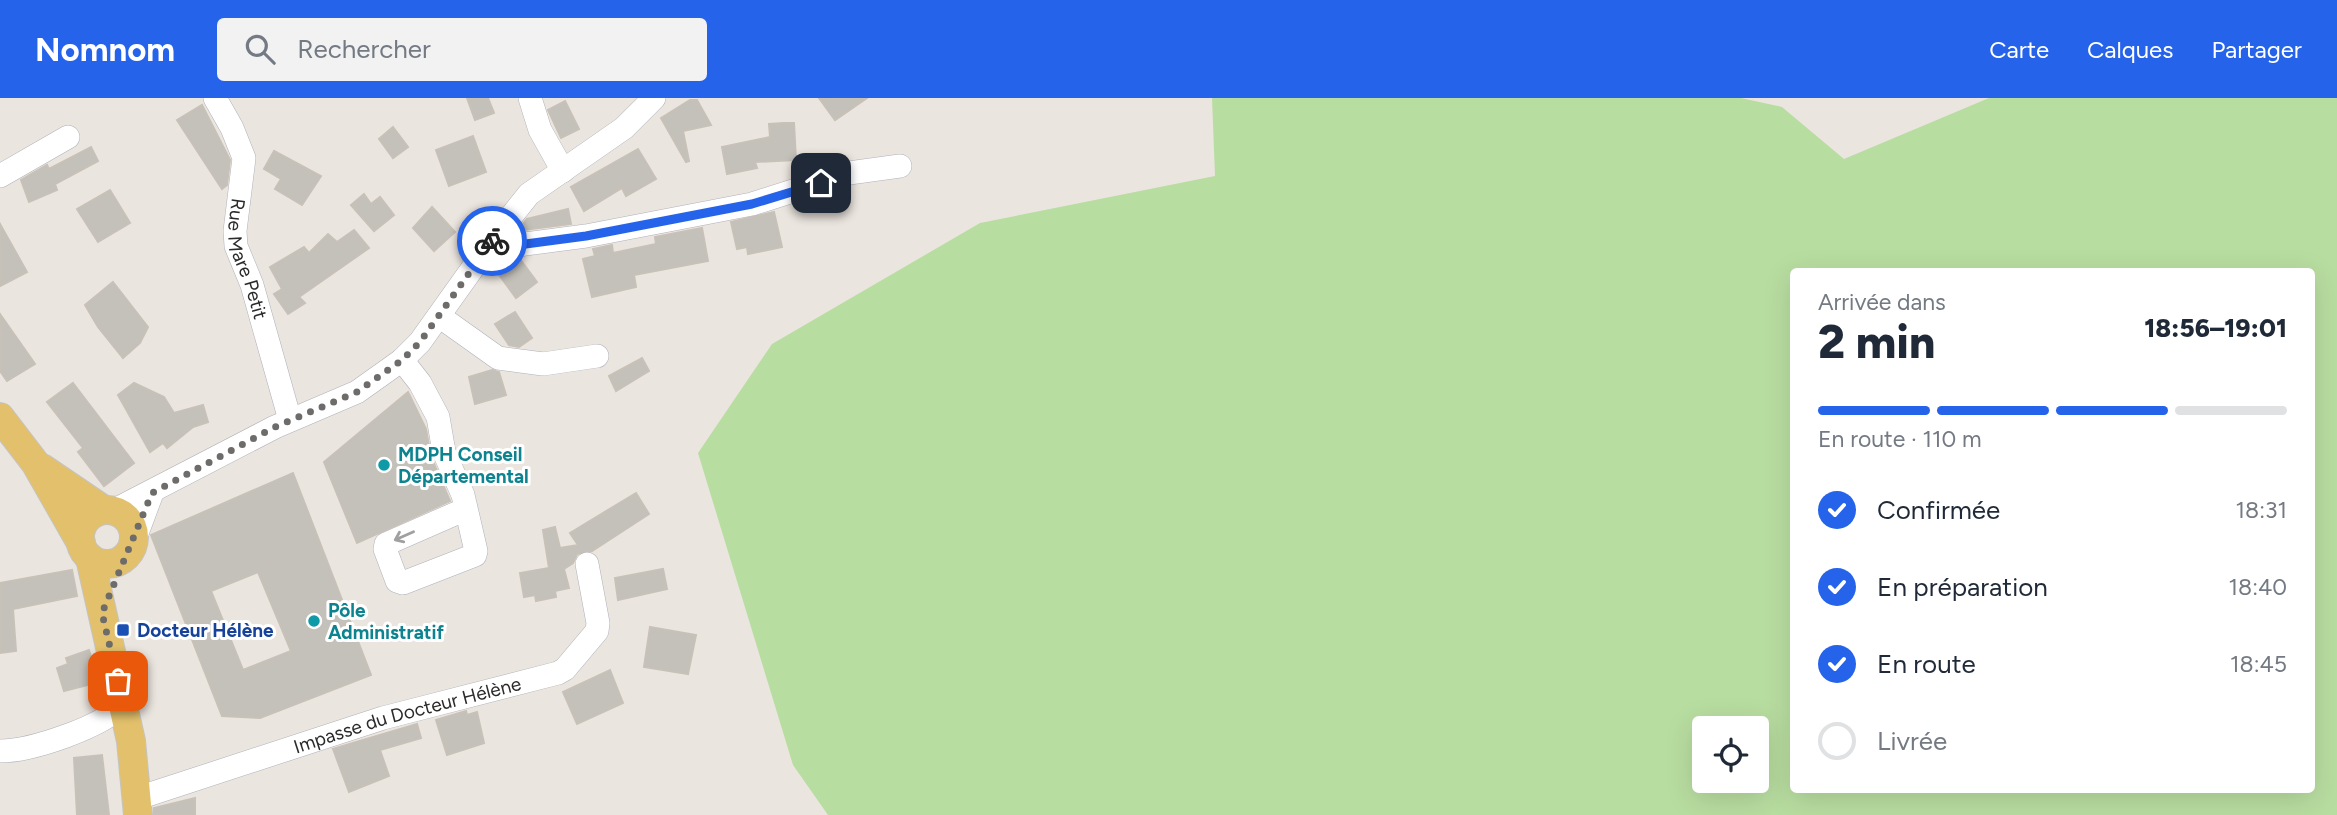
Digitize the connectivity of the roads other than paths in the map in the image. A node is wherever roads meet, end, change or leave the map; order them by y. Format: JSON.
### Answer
{"nodes":[{"id":1,"x":215,"y":98,"type":"edge"},
{"id":2,"x":530,"y":98,"type":"edge"},
{"id":3,"x":654,"y":98,"type":"edge"},
{"id":4,"x":68,"y":137,"type":"dead end"},
{"id":5,"x":900,"y":166,"type":"dead end"},
{"id":6,"x":564,"y":172,"type":"junction"},
{"id":7,"x":0,"y":176,"type":"edge"},
{"id":8,"x":497,"y":234,"type":"junction"},
{"id":9,"x":439,"y":316,"type":"junction"},
{"id":10,"x":597,"y":356,"type":"dead end"},
{"id":11,"x":402,"y":360,"type":"junction"},
{"id":12,"x":0,"y":417,"type":"edge"},
{"id":13,"x":290,"y":421,"type":"junction"},
{"id":14,"x":36,"y":464,"type":"junction"},
{"id":15,"x":152,"y":493,"type":"junction"},
{"id":16,"x":466,"y":509,"type":"dead end"},
{"id":17,"x":108,"y":510,"type":"junction"},
{"id":18,"x":85,"y":550,"type":"junction"},
{"id":19,"x":128,"y":551,"type":"junction"},
{"id":20,"x":587,"y":564,"type":"dead end"},
{"id":21,"x":102,"y":613,"type":"junction"},
{"id":22,"x":123,"y":704,"type":"junction"},
{"id":23,"x":0,"y":751,"type":"edge"},
{"id":24,"x":138,"y":806,"type":"edge"}],
"edges":[{"from":1,"to":13,"type":"street","name":"Rue Mare Petit"},
{"from":2,"to":6,"type":"street"},
{"from":3,"to":6,"type":"street"},
{"from":4,"to":7,"type":"street"},
{"from":5,"to":8,"type":"street"},
{"from":6,"to":8,"type":"street"},
{"from":8,"to":9,"type":"street"},
{"from":9,"to":10,"type":"street"},
{"from":9,"to":11,"type":"street"},
{"from":11,"to":13,"type":"street"},
{"from":11,"to":16,"type":"street"},
{"from":12,"to":14,"type":"main road"},
{"from":13,"to":15,"type":"street"},
{"from":14,"to":17,"type":"main road"},
{"from":14,"to":18,"type":"main road"},
{"from":15,"to":17,"type":"street"},
{"from":15,"to":19,"type":"street"},
{"from":17,"to":18,"type":"main road"},
{"from":17,"to":19,"type":"main road"},
{"from":18,"to":19,"type":"main road"},
{"from":18,"to":21,"type":"main road"},
{"from":19,"to":21,"type":"main road"},
{"from":20,"to":24,"type":"street","name":"Impasse du Docteur Hélène"},
{"from":21,"to":22,"type":"main road"},
{"from":22,"to":23,"type":"street"},
{"from":22,"to":24,"type":"main road"}]}
